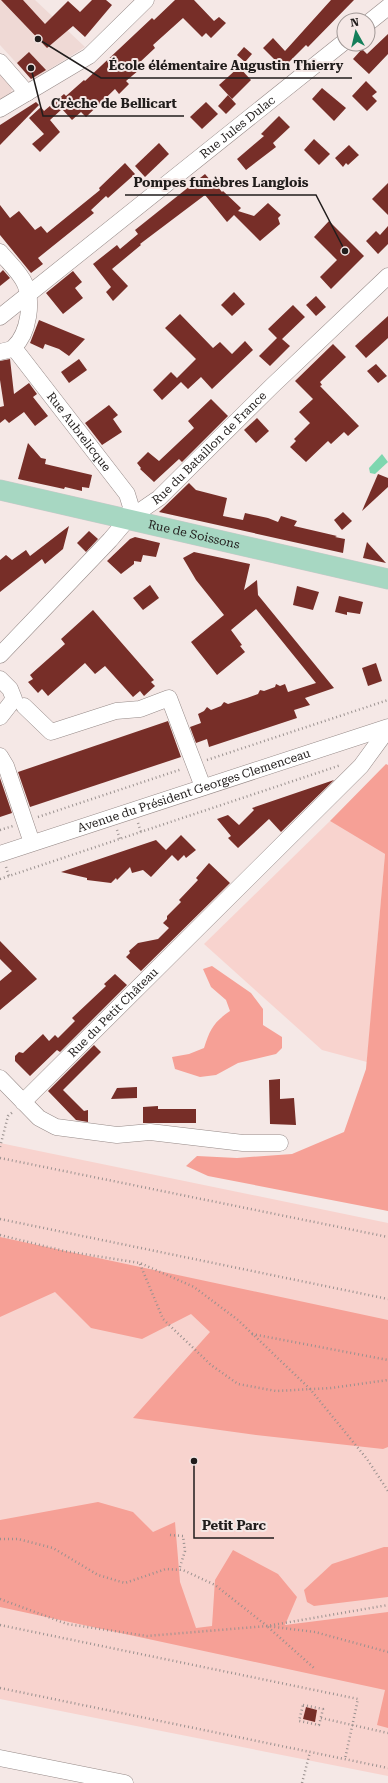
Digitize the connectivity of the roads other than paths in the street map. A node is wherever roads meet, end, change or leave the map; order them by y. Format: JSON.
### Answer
{"nodes":[{"id":1,"x":146,"y":0,"type":"edge"},
{"id":2,"x":388,"y":7,"type":"edge"},
{"id":3,"x":376,"y":17,"type":"edge"},
{"id":4,"x":336,"y":48,"type":"edge"},
{"id":5,"x":0,"y":62,"type":"edge"},
{"id":6,"x":27,"y":93,"type":"junction"},
{"id":7,"x":0,"y":109,"type":"edge"},
{"id":8,"x":0,"y":252,"type":"edge"},
{"id":9,"x":388,"y":276,"type":"edge"},
{"id":10,"x":29,"y":294,"type":"junction"},
{"id":11,"x":0,"y":317,"type":"edge"},
{"id":12,"x":7,"y":350,"type":"edge"},
{"id":13,"x":0,"y":490,"type":"edge"},
{"id":14,"x":127,"y":520,"type":"junction"},
{"id":15,"x":388,"y":579,"type":"edge"},
{"id":16,"x":0,"y":655,"type":"edge"},
{"id":17,"x":0,"y":679,"type":"edge"},
{"id":18,"x":24,"y":706,"type":"dead end"},
{"id":19,"x":0,"y":717,"type":"edge"},
{"id":20,"x":388,"y":728,"type":"edge"},
{"id":21,"x":0,"y":756,"type":"edge"},
{"id":22,"x":203,"y":787,"type":"junction"},
{"id":23,"x":32,"y":843,"type":"junction"},
{"id":24,"x":0,"y":854,"type":"edge"},
{"id":25,"x":0,"y":1078,"type":"edge"},
{"id":26,"x":23,"y":1102,"type":"junction"},
{"id":27,"x":280,"y":1143,"type":"dead end"},
{"id":28,"x":0,"y":1758,"type":"edge"},
{"id":29,"x":81,"y":1779,"type":"edge"},
{"id":30,"x":125,"y":1783,"type":"edge"}],
"edges":[{"from":1,"to":6,"type":"street"},
{"from":2,"to":3,"type":"street"},
{"from":4,"to":10,"type":"street","name":"Rue Jules Dulac"},
{"from":5,"to":6,"type":"street"},
{"from":6,"to":7,"type":"street"},
{"from":8,"to":10,"type":"street"},
{"from":9,"to":14,"type":"street","name":"Rue du Bataillon de France"},
{"from":10,"to":11,"type":"street","name":"Rue Jules Dulac"},
{"from":10,"to":12,"type":"street"},
{"from":12,"to":14,"type":"street","name":"Rue Aubrelicque"},
{"from":13,"to":14,"type":"main road","name":"Rue de Soissons"},
{"from":14,"to":15,"type":"main road","name":"Rue de Soissons"},
{"from":14,"to":16,"type":"street","name":"Rue du Bataillon de France"},
{"from":17,"to":19,"type":"street"},
{"from":18,"to":22,"type":"street"},
{"from":20,"to":22,"type":"street","name":"Avenue du Président Georges Clemenceau"},
{"from":20,"to":26,"type":"street","name":"Rue du Petit Château"},
{"from":21,"to":23,"type":"street"},
{"from":22,"to":23,"type":"street","name":"Avenue du Président Georges Clemenceau"},
{"from":23,"to":24,"type":"street","name":"Avenue du Président Georges Clemenceau"},
{"from":25,"to":26,"type":"street"},
{"from":26,"to":27,"type":"street"},
{"from":28,"to":29,"type":"street"},
{"from":29,"to":30,"type":"street"}]}
